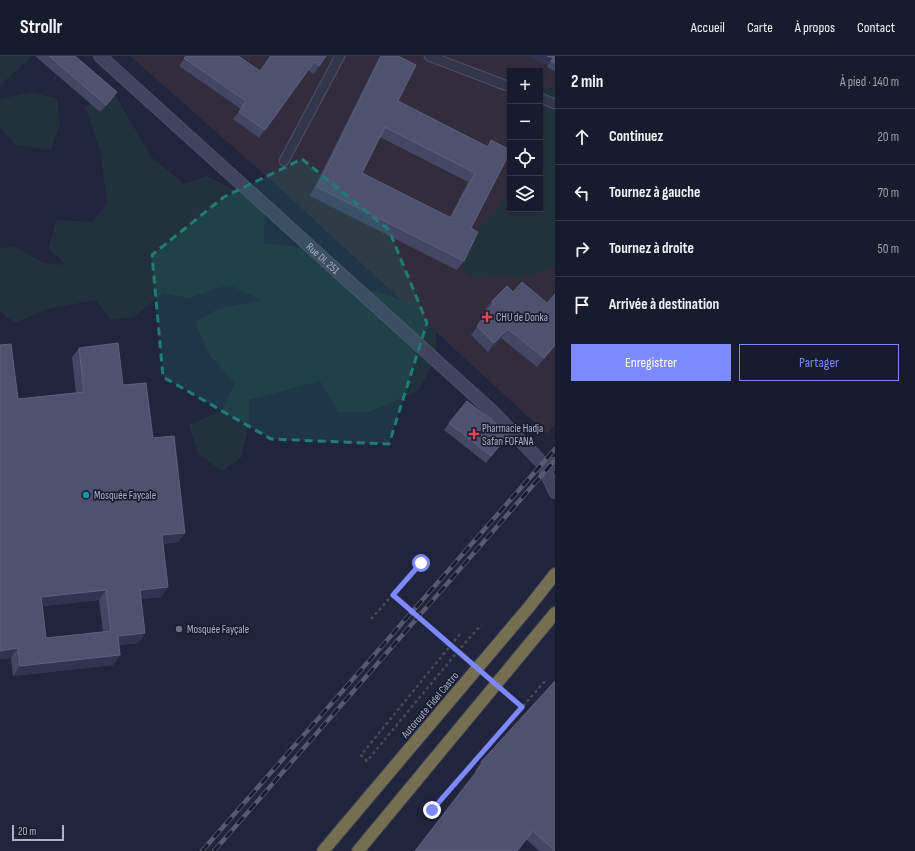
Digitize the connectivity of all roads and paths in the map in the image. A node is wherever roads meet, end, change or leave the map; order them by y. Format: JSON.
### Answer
{"nodes":[{"id":1,"x":100,"y":56,"type":"edge"},
{"id":2,"x":340,"y":56,"type":"edge"},
{"id":3,"x":429,"y":56,"type":"edge"},
{"id":4,"x":507,"y":86,"type":"edge"},
{"id":5,"x":543,"y":99,"type":"edge"},
{"id":6,"x":555,"y":104,"type":"edge"},
{"id":7,"x":284,"y":161,"type":"dead end"},
{"id":8,"x":542,"y":463,"type":"junction"},
{"id":9,"x":555,"y":464,"type":"edge"},
{"id":10,"x":555,"y":492,"type":"edge"},
{"id":11,"x":421,"y":563,"type":"dead end"},
{"id":12,"x":555,"y":574,"type":"edge"},
{"id":13,"x":393,"y":595,"type":"junction"},
{"id":14,"x":555,"y":613,"type":"edge"},
{"id":15,"x":371,"y":619,"type":"dead end"},
{"id":16,"x":481,"y":625,"type":"dead end"},
{"id":17,"x":460,"y":634,"type":"dead end"},
{"id":18,"x":458,"y":651,"type":"junction"},
{"id":19,"x":546,"y":680,"type":"dead end"},
{"id":20,"x":522,"y":707,"type":"junction"},
{"id":21,"x":432,"y":810,"type":"dead end"},
{"id":22,"x":323,"y":851,"type":"edge"},
{"id":23,"x":358,"y":851,"type":"edge"}],
"edges":[{"from":1,"to":8,"type":"main road","name":"Rue DI. 251"},
{"from":2,"to":7,"type":"lane"},
{"from":3,"to":4,"type":"lane"},
{"from":5,"to":6,"type":"lane"},
{"from":8,"to":9,"type":"main road"},
{"from":8,"to":10,"type":"main road","name":"Rue DI. 251"},
{"from":11,"to":13,"type":"path"},
{"from":12,"to":22,"type":"highway","name":"Autoroute Fidel Castro"},
{"from":13,"to":15,"type":"path"},
{"from":13,"to":18,"type":"path","bridge":true},
{"from":14,"to":23,"type":"highway"},
{"from":16,"to":18,"type":"path"},
{"from":17,"to":18,"type":"path"},
{"from":18,"to":20,"type":"path","bridge":true},
{"from":19,"to":20,"type":"path"},
{"from":20,"to":21,"type":"path"}]}
